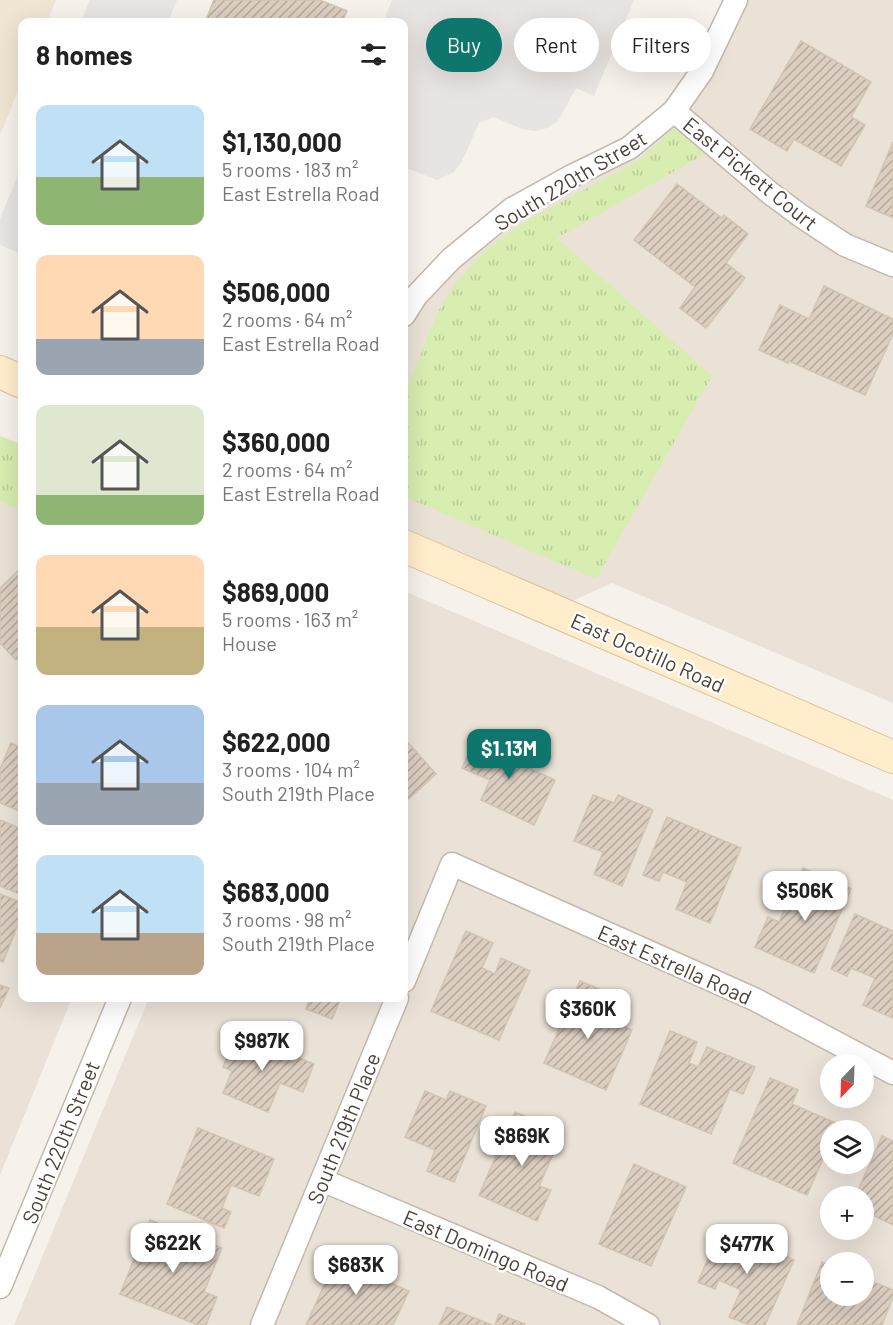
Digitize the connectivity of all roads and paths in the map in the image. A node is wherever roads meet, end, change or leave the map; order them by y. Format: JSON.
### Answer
{"nodes":[{"id":1,"x":736,"y":0,"type":"edge"},
{"id":2,"x":674,"y":111,"type":"junction"},
{"id":3,"x":893,"y":265,"type":"edge"},
{"id":4,"x":408,"y":309,"type":"edge"},
{"id":5,"x":0,"y":372,"type":"edge"},
{"id":6,"x":18,"y":380,"type":"edge"},
{"id":7,"x":408,"y":548,"type":"edge"},
{"id":8,"x":893,"y":757,"type":"edge"},
{"id":9,"x":408,"y":971,"type":"edge"},
{"id":10,"x":118,"y":1002,"type":"edge"},
{"id":11,"x":395,"y":1002,"type":"edge"},
{"id":12,"x":893,"y":1073,"type":"edge"},
{"id":13,"x":322,"y":1180,"type":"junction"},
{"id":14,"x":5,"y":1259,"type":"edge"},
{"id":15,"x":0,"y":1287,"type":"edge"},
{"id":16,"x":262,"y":1325,"type":"edge"},
{"id":17,"x":648,"y":1325,"type":"edge"}],
"edges":[{"from":1,"to":2,"type":"street","name":"South 220th Street"},
{"from":2,"to":3,"type":"street","name":"East Pickett Court"},
{"from":2,"to":4,"type":"street","name":"South 220th Street"},
{"from":5,"to":6,"type":"main road"},
{"from":7,"to":8,"type":"main road","name":"East Ocotillo Road"},
{"from":9,"to":12,"type":"street","name":"East Estrella Road"},
{"from":10,"to":14,"type":"street","name":"South 220th Street"},
{"from":11,"to":13,"type":"street","name":"South 219th Place"},
{"from":13,"to":16,"type":"street","name":"South 219th Place"},
{"from":13,"to":17,"type":"street","name":"East Domingo Road"},
{"from":14,"to":15,"type":"street","name":"South 220th Street"}]}
